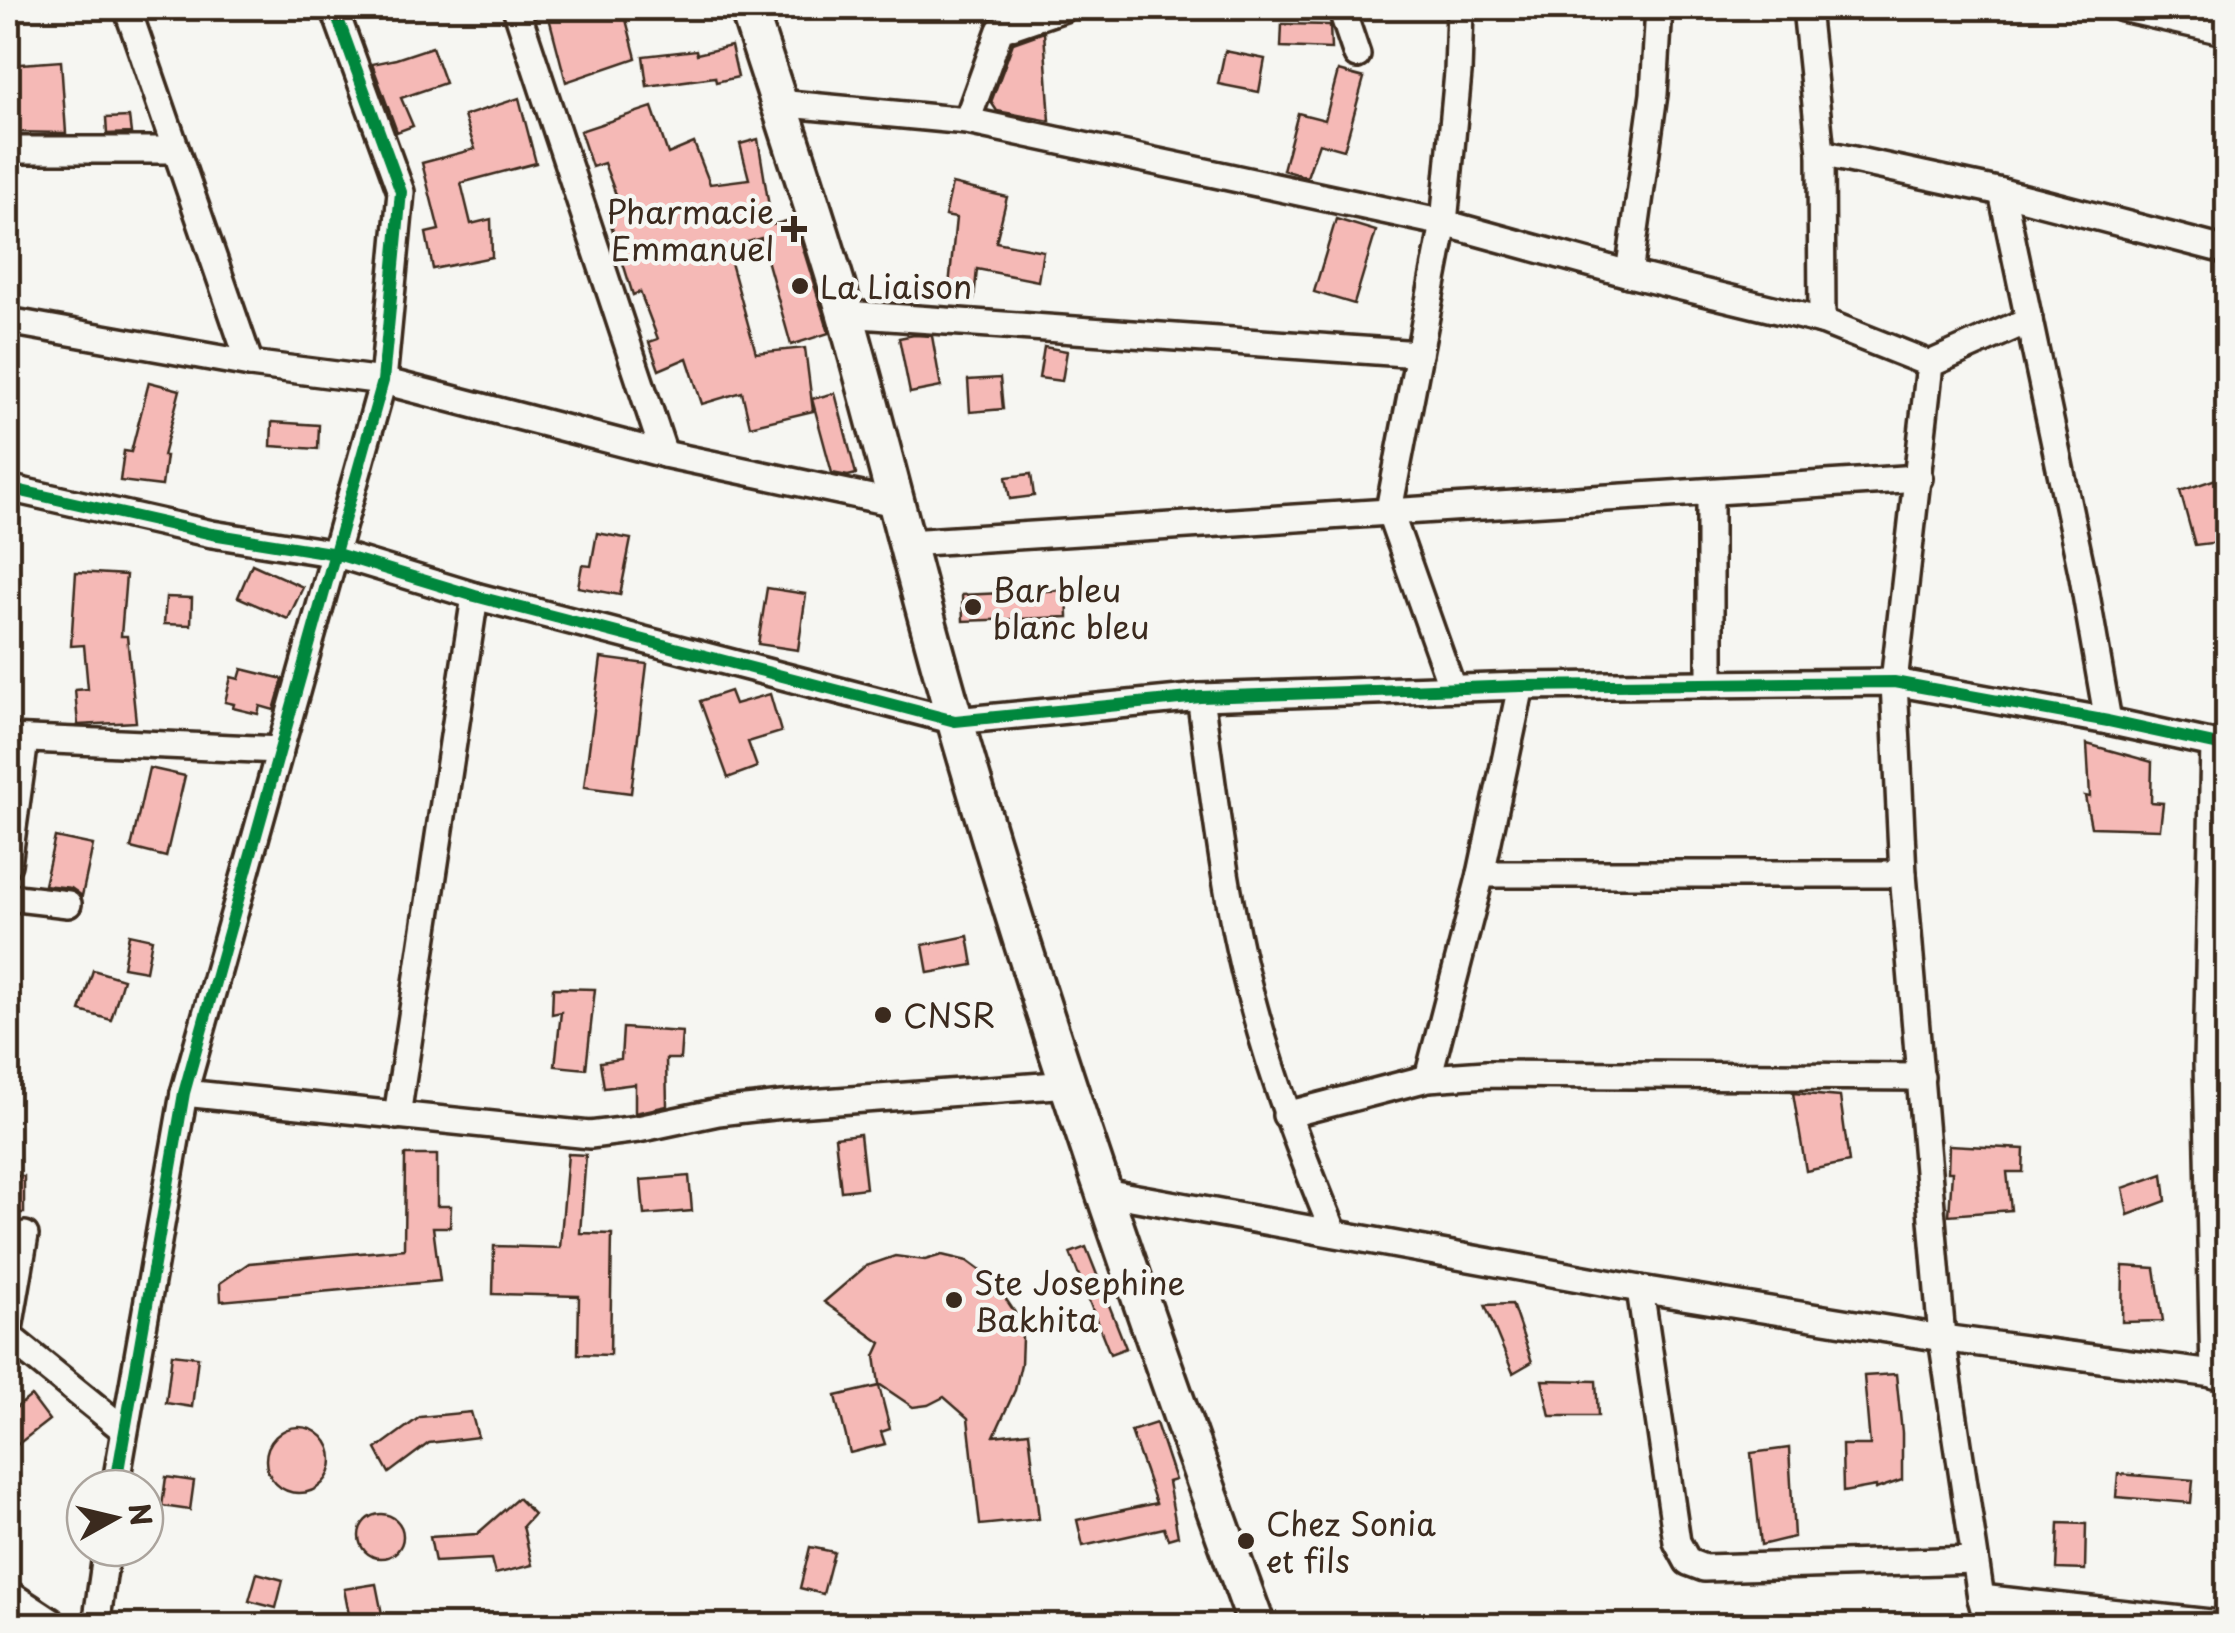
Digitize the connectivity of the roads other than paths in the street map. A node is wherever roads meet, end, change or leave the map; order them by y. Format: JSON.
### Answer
{"nodes":[{"id":1,"x":126,"y":8,"type":"edge"},
{"id":2,"x":334,"y":8,"type":"edge"},
{"id":3,"x":516,"y":8,"type":"edge"},
{"id":4,"x":748,"y":8,"type":"edge"},
{"id":5,"x":1064,"y":8,"type":"edge"},
{"id":6,"x":1341,"y":8,"type":"edge"},
{"id":7,"x":1460,"y":8,"type":"edge"},
{"id":8,"x":1660,"y":8,"type":"edge"},
{"id":9,"x":1806,"y":8,"type":"edge"},
{"id":10,"x":2122,"y":8,"type":"edge"},
{"id":11,"x":2228,"y":32,"type":"edge"},
{"id":12,"x":1357,"y":55,"type":"dead end"},
{"id":13,"x":778,"y":103,"type":"junction"},
{"id":14,"x":967,"y":121,"type":"junction"},
{"id":15,"x":8,"y":150,"type":"edge"},
{"id":16,"x":174,"y":150,"type":"junction"},
{"id":17,"x":1821,"y":153,"type":"junction"},
{"id":18,"x":2002,"y":192,"type":"junction"},
{"id":19,"x":1444,"y":223,"type":"junction"},
{"id":20,"x":2228,"y":251,"type":"edge"},
{"id":21,"x":1629,"y":274,"type":"junction"},
{"id":22,"x":845,"y":314,"type":"junction"},
{"id":23,"x":2028,"y":320,"type":"junction"},
{"id":24,"x":8,"y":321,"type":"edge"},
{"id":25,"x":1822,"y":321,"type":"junction"},
{"id":26,"x":1418,"y":354,"type":"junction"},
{"id":27,"x":250,"y":364,"type":"junction"},
{"id":28,"x":1930,"y":364,"type":"junction"},
{"id":29,"x":382,"y":382,"type":"junction"},
{"id":30,"x":664,"y":454,"type":"junction"},
{"id":31,"x":1918,"y":478,"type":"junction"},
{"id":32,"x":8,"y":488,"type":"edge"},
{"id":33,"x":1710,"y":492,"type":"junction"},
{"id":34,"x":895,"y":504,"type":"junction"},
{"id":35,"x":1389,"y":510,"type":"junction"},
{"id":36,"x":906,"y":543,"type":"junction"},
{"id":37,"x":337,"y":554,"type":"junction"},
{"id":38,"x":475,"y":596,"type":"junction"},
{"id":39,"x":1894,"y":682,"type":"junction"},
{"id":40,"x":1710,"y":684,"type":"junction"},
{"id":41,"x":1521,"y":686,"type":"junction"},
{"id":42,"x":1452,"y":688,"type":"junction"},
{"id":43,"x":1200,"y":697,"type":"junction"},
{"id":44,"x":955,"y":721,"type":"junction"},
{"id":45,"x":2108,"y":721,"type":"junction"},
{"id":46,"x":16,"y":739,"type":"edge"},
{"id":47,"x":2220,"y":746,"type":"edge"},
{"id":48,"x":280,"y":750,"type":"junction"},
{"id":49,"x":8,"y":864,"type":"edge"},
{"id":50,"x":1481,"y":874,"type":"junction"},
{"id":51,"x":1903,"y":874,"type":"junction"},
{"id":52,"x":8,"y":897,"type":"edge"},
{"id":53,"x":68,"y":904,"type":"dead end"},
{"id":54,"x":1921,"y":1077,"type":"junction"},
{"id":55,"x":1428,"y":1078,"type":"junction"},
{"id":56,"x":1070,"y":1084,"type":"junction"},
{"id":57,"x":184,"y":1093,"type":"junction"},
{"id":58,"x":1286,"y":1115,"type":"junction"},
{"id":59,"x":396,"y":1116,"type":"junction"},
{"id":60,"x":1104,"y":1192,"type":"junction"},
{"id":61,"x":1334,"y":1233,"type":"junction"},
{"id":62,"x":25,"y":1235,"type":"dead end"},
{"id":63,"x":1640,"y":1289,"type":"junction"},
{"id":64,"x":8,"y":1335,"type":"edge"},
{"id":65,"x":1942,"y":1338,"type":"junction"},
{"id":66,"x":2220,"y":1375,"type":"edge"},
{"id":67,"x":123,"y":1429,"type":"junction"},
{"id":68,"x":118,"y":1468,"type":"edge"},
{"id":69,"x":1975,"y":1560,"type":"junction"},
{"id":70,"x":104,"y":1568,"type":"edge"},
{"id":71,"x":1981,"y":1598,"type":"junction"},
{"id":72,"x":8,"y":1599,"type":"edge"},
{"id":73,"x":49,"y":1626,"type":"edge"},
{"id":74,"x":96,"y":1626,"type":"edge"},
{"id":75,"x":1257,"y":1626,"type":"edge"},
{"id":76,"x":1989,"y":1626,"type":"edge"},
{"id":77,"x":2228,"y":1626,"type":"edge"}],
"edges":[{"from":1,"to":16,"type":"street"},
{"from":2,"to":29,"type":"street"},
{"from":3,"to":30,"type":"street"},
{"from":4,"to":13,"type":"main road"},
{"from":5,"to":14,"type":"street"},
{"from":6,"to":12,"type":"street"},
{"from":7,"to":19,"type":"street"},
{"from":8,"to":21,"type":"street"},
{"from":9,"to":17,"type":"street"},
{"from":10,"to":11,"type":"street"},
{"from":13,"to":14,"type":"street"},
{"from":13,"to":22,"type":"main road"},
{"from":14,"to":19,"type":"street"},
{"from":15,"to":16,"type":"street"},
{"from":16,"to":27,"type":"street"},
{"from":17,"to":18,"type":"street"},
{"from":17,"to":25,"type":"street"},
{"from":18,"to":20,"type":"street"},
{"from":18,"to":23,"type":"street"},
{"from":19,"to":21,"type":"street"},
{"from":19,"to":26,"type":"street"},
{"from":21,"to":25,"type":"street"},
{"from":22,"to":26,"type":"street"},
{"from":22,"to":34,"type":"main road"},
{"from":23,"to":28,"type":"street"},
{"from":23,"to":45,"type":"street"},
{"from":24,"to":27,"type":"street"},
{"from":25,"to":28,"type":"street"},
{"from":26,"to":35,"type":"street"},
{"from":27,"to":29,"type":"street"},
{"from":28,"to":31,"type":"street"},
{"from":29,"to":30,"type":"street"},
{"from":29,"to":37,"type":"street"},
{"from":30,"to":34,"type":"street"},
{"from":31,"to":33,"type":"street"},
{"from":31,"to":39,"type":"street"},
{"from":32,"to":37,"type":"street"},
{"from":33,"to":35,"type":"street"},
{"from":33,"to":40,"type":"street"},
{"from":34,"to":36,"type":"main road"},
{"from":35,"to":36,"type":"street"},
{"from":35,"to":42,"type":"street"},
{"from":36,"to":44,"type":"main road"},
{"from":37,"to":38,"type":"street"},
{"from":37,"to":48,"type":"street"},
{"from":38,"to":44,"type":"street"},
{"from":38,"to":59,"type":"street"},
{"from":39,"to":40,"type":"street"},
{"from":39,"to":45,"type":"street"},
{"from":39,"to":51,"type":"street"},
{"from":40,"to":41,"type":"street"},
{"from":41,"to":42,"type":"street"},
{"from":41,"to":50,"type":"street"},
{"from":42,"to":43,"type":"street"},
{"from":43,"to":44,"type":"street"},
{"from":43,"to":58,"type":"street"},
{"from":44,"to":56,"type":"main road"},
{"from":45,"to":47,"type":"street"},
{"from":46,"to":48,"type":"street"},
{"from":46,"to":49,"type":"street"},
{"from":47,"to":66,"type":"street"},
{"from":48,"to":57,"type":"street"},
{"from":50,"to":51,"type":"street"},
{"from":50,"to":55,"type":"street"},
{"from":51,"to":54,"type":"street"},
{"from":52,"to":53,"type":"street"},
{"from":54,"to":55,"type":"street"},
{"from":54,"to":65,"type":"street"},
{"from":55,"to":58,"type":"street"},
{"from":56,"to":59,"type":"street"},
{"from":56,"to":60,"type":"main road"},
{"from":57,"to":59,"type":"street"},
{"from":57,"to":67,"type":"street"},
{"from":58,"to":61,"type":"street"},
{"from":60,"to":61,"type":"street"},
{"from":60,"to":75,"type":"main road"},
{"from":61,"to":63,"type":"street"},
{"from":62,"to":64,"type":"street"},
{"from":63,"to":65,"type":"street"},
{"from":63,"to":69,"type":"street"},
{"from":64,"to":67,"type":"street"},
{"from":65,"to":66,"type":"street"},
{"from":65,"to":69,"type":"street"},
{"from":67,"to":68,"type":"street"},
{"from":69,"to":71,"type":"street"},
{"from":70,"to":74,"type":"street"},
{"from":71,"to":76,"type":"street"},
{"from":71,"to":77,"type":"street"},
{"from":72,"to":73,"type":"main road"}]}
